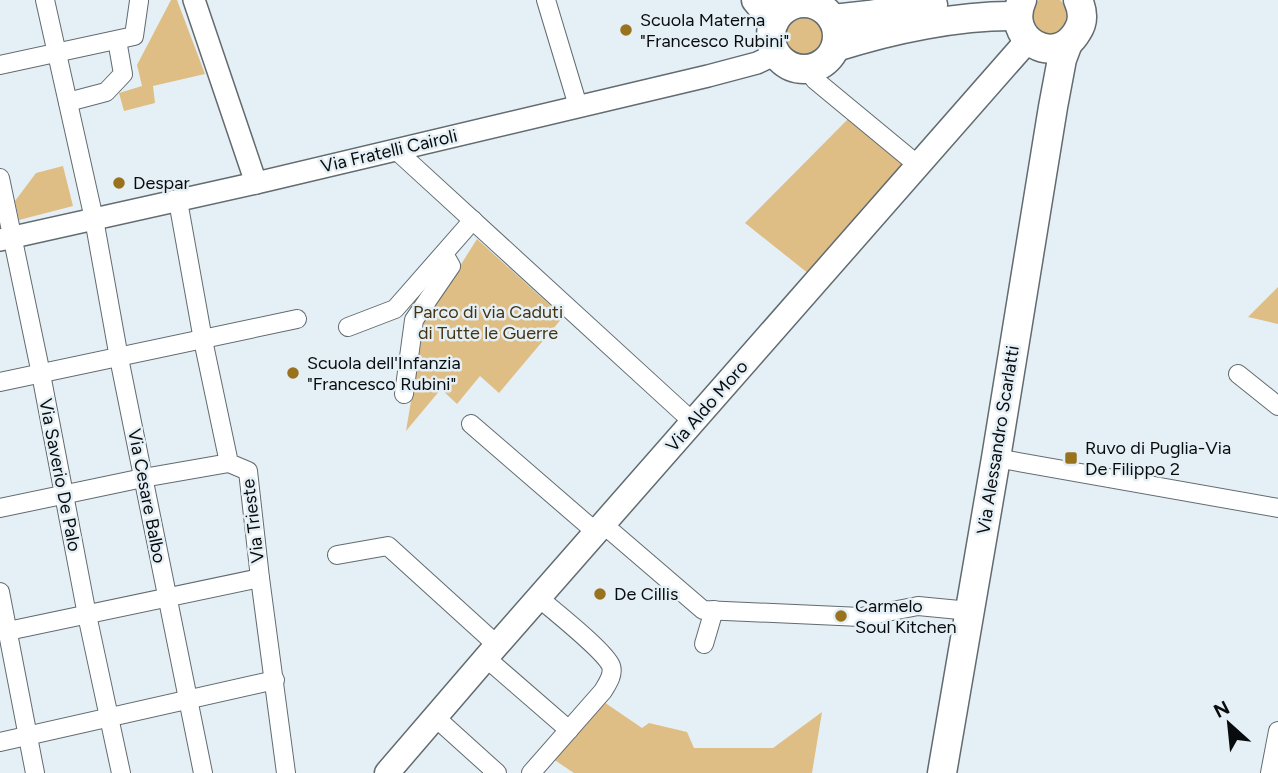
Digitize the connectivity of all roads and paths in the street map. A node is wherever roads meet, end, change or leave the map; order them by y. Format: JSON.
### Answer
{"nodes":[{"id":1,"x":45,"y":0,"type":"edge"},
{"id":2,"x":138,"y":0,"type":"edge"},
{"id":3,"x":194,"y":0,"type":"edge"},
{"id":4,"x":546,"y":0,"type":"edge"},
{"id":5,"x":756,"y":0,"type":"edge"},
{"id":6,"x":981,"y":0,"type":"edge"},
{"id":7,"x":797,"y":2,"type":"edge"},
{"id":8,"x":1081,"y":2,"type":"edge"},
{"id":9,"x":833,"y":19,"type":"junction"},
{"id":10,"x":774,"y":22,"type":"junction"},
{"id":11,"x":1025,"y":25,"type":"edge"},
{"id":12,"x":117,"y":40,"type":"junction"},
{"id":13,"x":1068,"y":43,"type":"junction"},
{"id":14,"x":836,"y":47,"type":"junction"},
{"id":15,"x":57,"y":52,"type":"junction"},
{"id":16,"x":776,"y":54,"type":"junction"},
{"id":17,"x":0,"y":65,"type":"edge"},
{"id":18,"x":808,"y":70,"type":"junction"},
{"id":19,"x":68,"y":102,"type":"junction"},
{"id":20,"x":578,"y":106,"type":"junction"},
{"id":21,"x":1053,"y":107,"type":"junction"},
{"id":22,"x":396,"y":150,"type":"junction"},
{"id":23,"x":919,"y":166,"type":"junction"},
{"id":24,"x":0,"y":178,"type":"edge"},
{"id":25,"x":256,"y":183,"type":"junction"},
{"id":26,"x":178,"y":201,"type":"junction"},
{"id":27,"x":94,"y":219,"type":"junction"},
{"id":28,"x":474,"y":220,"type":"junction"},
{"id":29,"x":6,"y":239,"type":"edge"},
{"id":30,"x":444,"y":254,"type":"junction"},
{"id":31,"x":297,"y":319,"type":"dead end"},
{"id":32,"x":348,"y":327,"type":"dead end"},
{"id":33,"x":203,"y":340,"type":"junction"},
{"id":34,"x":119,"y":358,"type":"junction"},
{"id":35,"x":41,"y":374,"type":"junction"},
{"id":36,"x":1238,"y":374,"type":"dead end"},
{"id":37,"x":0,"y":383,"type":"edge"},
{"id":38,"x":404,"y":394,"type":"dead end"},
{"id":39,"x":1278,"y":406,"type":"edge"},
{"id":40,"x":693,"y":422,"type":"junction"},
{"id":41,"x":471,"y":424,"type":"dead end"},
{"id":42,"x":996,"y":458,"type":"junction"},
{"id":43,"x":229,"y":463,"type":"junction"},
{"id":44,"x":143,"y":478,"type":"junction"},
{"id":45,"x":64,"y":496,"type":"junction"},
{"id":46,"x":0,"y":508,"type":"edge"},
{"id":47,"x":1278,"y":508,"type":"edge"},
{"id":48,"x":600,"y":529,"type":"junction"},
{"id":49,"x":337,"y":555,"type":"dead end"},
{"id":50,"x":260,"y":578,"type":"junction"},
{"id":51,"x":0,"y":592,"type":"edge"},
{"id":52,"x":167,"y":597,"type":"junction"},
{"id":53,"x":539,"y":598,"type":"junction"},
{"id":54,"x":714,"y":610,"type":"junction"},
{"id":55,"x":970,"y":611,"type":"junction"},
{"id":56,"x":87,"y":615,"type":"junction"},
{"id":57,"x":8,"y":631,"type":"junction"},
{"id":58,"x":704,"y":644,"type":"dead end"},
{"id":59,"x":492,"y":651,"type":"junction"},
{"id":60,"x":275,"y":680,"type":"junction"},
{"id":61,"x":188,"y":699,"type":"junction"},
{"id":62,"x":110,"y":717,"type":"junction"},
{"id":63,"x":436,"y":718,"type":"junction"},
{"id":64,"x":569,"y":730,"type":"junction"},
{"id":65,"x":1278,"y":731,"type":"edge"},
{"id":66,"x":27,"y":735,"type":"junction"},
{"id":67,"x":0,"y":742,"type":"edge"},
{"id":68,"x":35,"y":773,"type":"edge"},
{"id":69,"x":121,"y":773,"type":"edge"},
{"id":70,"x":203,"y":773,"type":"edge"},
{"id":71,"x":286,"y":773,"type":"edge"},
{"id":72,"x":387,"y":773,"type":"edge"},
{"id":73,"x":497,"y":773,"type":"edge"},
{"id":74,"x":531,"y":773,"type":"edge"},
{"id":75,"x":942,"y":773,"type":"edge"},
{"id":76,"x":1270,"y":773,"type":"edge"}],
"edges":[{"from":1,"to":15,"type":"street","name":"Via Cesare Balbo"},
{"from":2,"to":12,"type":"street"},
{"from":3,"to":25,"type":"street"},
{"from":4,"to":20,"type":"street"},
{"from":5,"to":10,"type":"main road"},
{"from":6,"to":9,"type":"main road"},
{"from":7,"to":9,"type":"main road"},
{"from":7,"to":10,"type":"main road"},
{"from":8,"to":13,"type":"main road","name":"Via Alessandro Scarlatti"},
{"from":9,"to":14,"type":"main road"},
{"from":10,"to":16,"type":"main road"},
{"from":11,"to":13,"type":"main road"},
{"from":11,"to":14,"type":"main road"},
{"from":11,"to":21,"type":"main road","name":"Via Alessandro Scarlatti"},
{"from":11,"to":23,"type":"main road","name":"Via Aldo Moro"},
{"from":12,"to":15,"type":"street"},
{"from":12,"to":19,"type":"street"},
{"from":13,"to":21,"type":"main road","name":"Via Alessandro Scarlatti"},
{"from":14,"to":18,"type":"main road"},
{"from":15,"to":17,"type":"street"},
{"from":15,"to":19,"type":"street","name":"Via Cesare Balbo"},
{"from":16,"to":18,"type":"main road"},
{"from":16,"to":20,"type":"street","name":"Via Fratelli Cairoli"},
{"from":18,"to":23,"type":"street"},
{"from":19,"to":27,"type":"street","name":"Via Cesare Balbo"},
{"from":20,"to":22,"type":"street","name":"Via Fratelli Cairoli"},
{"from":21,"to":42,"type":"main road","name":"Via Alessandro Scarlatti"},
{"from":22,"to":25,"type":"street","name":"Via Fratelli Cairoli"},
{"from":22,"to":28,"type":"street"},
{"from":23,"to":40,"type":"main road","name":"Via Aldo Moro"},
{"from":24,"to":29,"type":"street","name":"Via Saverio De Palo"},
{"from":25,"to":26,"type":"street","name":"Via Fratelli Cairoli"},
{"from":26,"to":27,"type":"street","name":"Via Fratelli Cairoli"},
{"from":26,"to":33,"type":"street","name":"Via Trieste"},
{"from":27,"to":29,"type":"street","name":"Via Fratelli Cairoli"},
{"from":27,"to":34,"type":"street","name":"Via Cesare Balbo"},
{"from":28,"to":30,"type":"street"},
{"from":28,"to":40,"type":"street"},
{"from":29,"to":35,"type":"street","name":"Via Saverio De Palo"},
{"from":30,"to":32,"type":"street"},
{"from":30,"to":38,"type":"street"},
{"from":31,"to":33,"type":"street"},
{"from":33,"to":34,"type":"street"},
{"from":33,"to":43,"type":"street","name":"Via Trieste"},
{"from":34,"to":35,"type":"street"},
{"from":34,"to":44,"type":"street","name":"Via Cesare Balbo"},
{"from":35,"to":37,"type":"street"},
{"from":35,"to":45,"type":"street","name":"Via Saverio De Palo"},
{"from":36,"to":39,"type":"street"},
{"from":40,"to":48,"type":"main road","name":"Via Aldo Moro"},
{"from":41,"to":48,"type":"street"},
{"from":42,"to":47,"type":"street"},
{"from":42,"to":55,"type":"main road","name":"Via Alessandro Scarlatti"},
{"from":43,"to":44,"type":"street"},
{"from":43,"to":50,"type":"street","name":"Via Trieste"},
{"from":44,"to":45,"type":"street"},
{"from":44,"to":52,"type":"street","name":"Via Cesare Balbo"},
{"from":45,"to":46,"type":"street"},
{"from":45,"to":56,"type":"street","name":"Via Saverio De Palo"},
{"from":48,"to":53,"type":"main road","name":"Via Aldo Moro"},
{"from":48,"to":54,"type":"street"},
{"from":49,"to":59,"type":"street"},
{"from":50,"to":52,"type":"street"},
{"from":50,"to":60,"type":"street","name":"Via Trieste"},
{"from":51,"to":57,"type":"street"},
{"from":52,"to":56,"type":"street"},
{"from":52,"to":61,"type":"street","name":"Via Cesare Balbo"},
{"from":53,"to":59,"type":"main road","name":"Via Aldo Moro"},
{"from":53,"to":64,"type":"street"},
{"from":54,"to":55,"type":"street"},
{"from":54,"to":58,"type":"street"},
{"from":55,"to":75,"type":"main road","name":"Via Alessandro Scarlatti"},
{"from":56,"to":57,"type":"street"},
{"from":56,"to":62,"type":"street","name":"Via Saverio De Palo"},
{"from":57,"to":66,"type":"street"},
{"from":59,"to":63,"type":"main road","name":"Via Aldo Moro"},
{"from":59,"to":64,"type":"street"},
{"from":60,"to":61,"type":"street"},
{"from":60,"to":71,"type":"street","name":"Via Trieste"},
{"from":61,"to":62,"type":"street"},
{"from":61,"to":70,"type":"street","name":"Via Cesare Balbo"},
{"from":62,"to":66,"type":"street"},
{"from":62,"to":69,"type":"street","name":"Via Saverio De Palo"},
{"from":63,"to":72,"type":"main road","name":"Via Aldo Moro"},
{"from":63,"to":73,"type":"street"},
{"from":64,"to":74,"type":"street"},
{"from":65,"to":76,"type":"street"},
{"from":66,"to":67,"type":"street"},
{"from":66,"to":68,"type":"street"}]}
